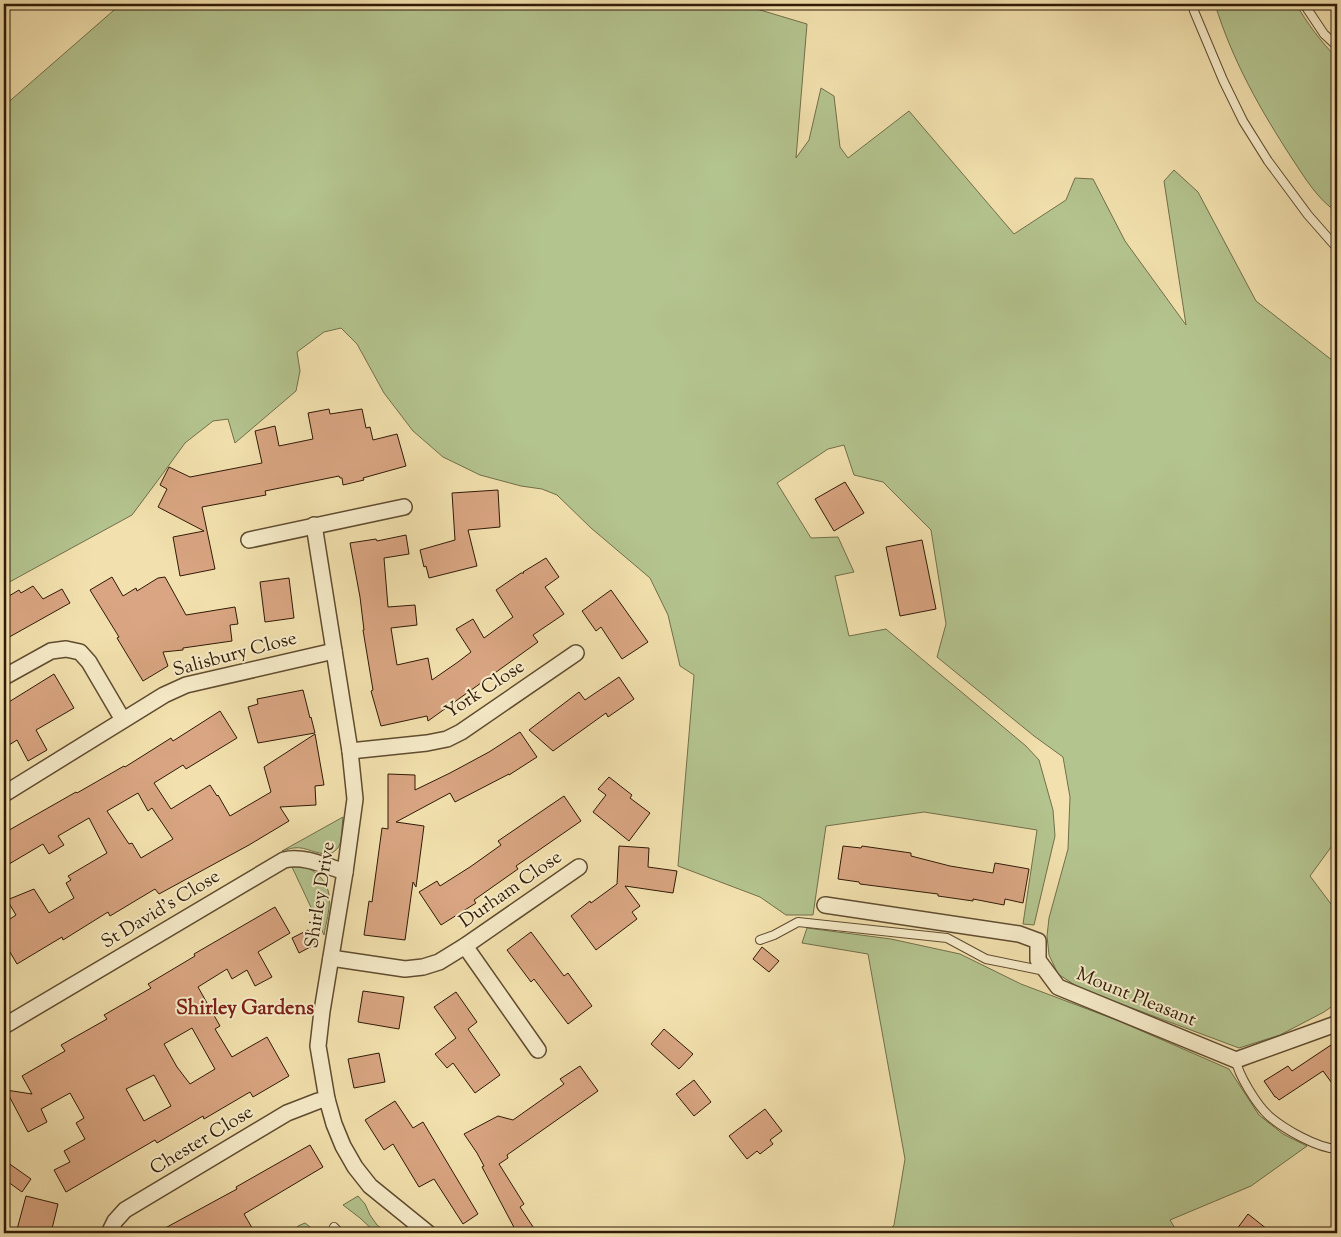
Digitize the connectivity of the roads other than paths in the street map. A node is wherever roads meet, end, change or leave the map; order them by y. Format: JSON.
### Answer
{"nodes":[{"id":1,"x":1192,"y":4,"type":"edge"},
{"id":2,"x":1304,"y":4,"type":"edge"},
{"id":3,"x":1333,"y":4,"type":"edge"},
{"id":4,"x":1337,"y":11,"type":"edge"},
{"id":5,"x":1337,"y":46,"type":"edge"},
{"id":6,"x":1337,"y":248,"type":"edge"},
{"id":7,"x":404,"y":507,"type":"dead end"},
{"id":8,"x":314,"y":525,"type":"junction"},
{"id":9,"x":249,"y":540,"type":"dead end"},
{"id":10,"x":334,"y":651,"type":"junction"},
{"id":11,"x":576,"y":653,"type":"dead end"},
{"id":12,"x":4,"y":677,"type":"edge"},
{"id":13,"x":123,"y":720,"type":"junction"},
{"id":14,"x":350,"y":751,"type":"junction"},
{"id":15,"x":4,"y":794,"type":"edge"},
{"id":16,"x":579,"y":866,"type":"dead end"},
{"id":17,"x":345,"y":872,"type":"junction"},
{"id":18,"x":825,"y":905,"type":"dead end"},
{"id":19,"x":760,"y":940,"type":"dead end"},
{"id":20,"x":465,"y":946,"type":"junction"},
{"id":21,"x":331,"y":958,"type":"junction"},
{"id":22,"x":1047,"y":972,"type":"junction"},
{"id":23,"x":1337,"y":1022,"type":"edge"},
{"id":24,"x":4,"y":1026,"type":"edge"},
{"id":25,"x":538,"y":1050,"type":"dead end"},
{"id":26,"x":1236,"y":1060,"type":"junction"},
{"id":27,"x":327,"y":1099,"type":"junction"},
{"id":28,"x":1337,"y":1149,"type":"edge"},
{"id":29,"x":109,"y":1233,"type":"edge"},
{"id":30,"x":426,"y":1233,"type":"edge"}],
"edges":[{"from":1,"to":6,"type":"lane"},
{"from":2,"to":5,"type":"lane"},
{"from":3,"to":4,"type":"lane"},
{"from":7,"to":8,"type":"street"},
{"from":8,"to":9,"type":"street"},
{"from":8,"to":10,"type":"street","name":"Shirley Drive"},
{"from":10,"to":13,"type":"street","name":"Salisbury Close"},
{"from":10,"to":14,"type":"street","name":"Shirley Drive"},
{"from":11,"to":14,"type":"street","name":"York Close"},
{"from":12,"to":13,"type":"street"},
{"from":13,"to":15,"type":"street","name":"Salisbury Close"},
{"from":14,"to":17,"type":"street","name":"Shirley Drive"},
{"from":16,"to":20,"type":"street","name":"Durham Close"},
{"from":17,"to":21,"type":"street","name":"Shirley Drive"},
{"from":17,"to":24,"type":"street","name":"St David's Close"},
{"from":18,"to":22,"type":"street","name":"Mount Pleasant"},
{"from":19,"to":22,"type":"lane"},
{"from":20,"to":21,"type":"street","name":"Durham Close"},
{"from":20,"to":25,"type":"street","name":"Durham Close"},
{"from":21,"to":27,"type":"street","name":"Shirley Drive"},
{"from":22,"to":26,"type":"street","name":"Mount Pleasant"},
{"from":23,"to":26,"type":"street"},
{"from":26,"to":28,"type":"lane"},
{"from":27,"to":29,"type":"street","name":"Chester Close"},
{"from":27,"to":30,"type":"street","name":"Shirley Drive"}]}
